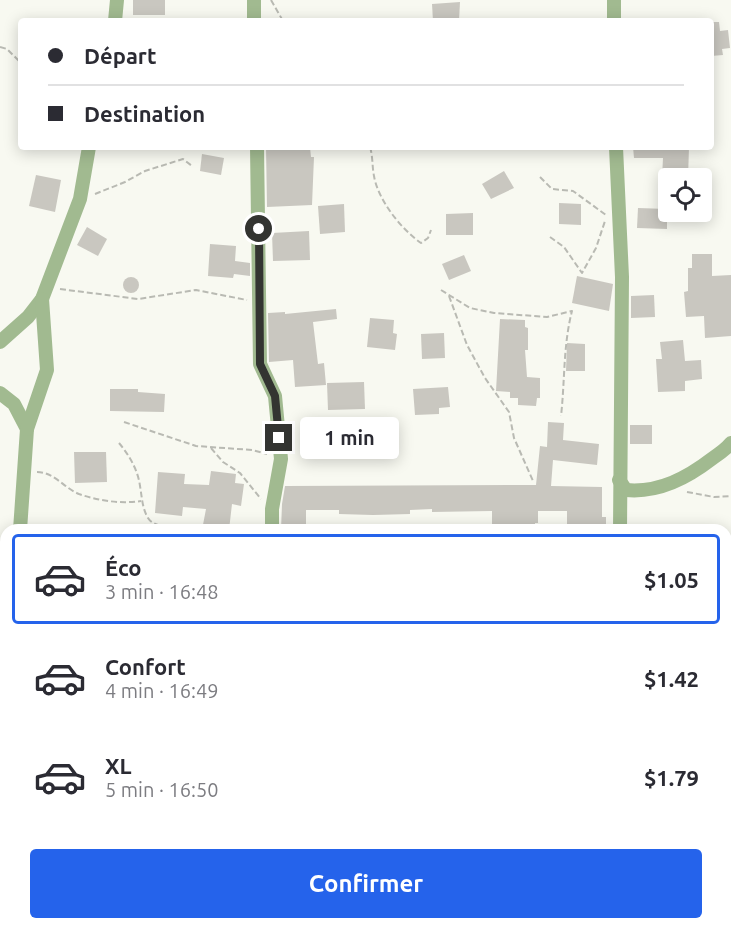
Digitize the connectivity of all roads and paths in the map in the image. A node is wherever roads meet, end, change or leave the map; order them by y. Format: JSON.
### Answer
{"nodes":[{"id":1,"x":117,"y":0,"type":"edge"},
{"id":2,"x":254,"y":0,"type":"edge"},
{"id":3,"x":271,"y":0,"type":"edge"},
{"id":4,"x":614,"y":0,"type":"edge"},
{"id":5,"x":115,"y":18,"type":"edge"},
{"id":6,"x":254,"y":18,"type":"edge"},
{"id":7,"x":281,"y":18,"type":"edge"},
{"id":8,"x":614,"y":18,"type":"edge"},
{"id":9,"x":0,"y":47,"type":"edge"},
{"id":10,"x":18,"y":60,"type":"edge"},
{"id":11,"x":88,"y":150,"type":"edge"},
{"id":12,"x":257,"y":150,"type":"edge"},
{"id":13,"x":371,"y":150,"type":"edge"},
{"id":14,"x":616,"y":150,"type":"edge"},
{"id":15,"x":192,"y":166,"type":"dead end"},
{"id":16,"x":540,"y":177,"type":"dead end"},
{"id":17,"x":81,"y":191,"type":"junction"},
{"id":18,"x":613,"y":218,"type":"junction"},
{"id":19,"x":431,"y":230,"type":"dead end"},
{"id":20,"x":550,"y":237,"type":"dead end"},
{"id":21,"x":441,"y":290,"type":"dead end"},
{"id":22,"x":44,"y":293,"type":"junction"},
{"id":23,"x":449,"y":296,"type":"junction"},
{"id":24,"x":258,"y":301,"type":"junction"},
{"id":25,"x":0,"y":342,"type":"edge"},
{"id":26,"x":0,"y":393,"type":"edge"},
{"id":27,"x":561,"y":416,"type":"dead end"},
{"id":28,"x":124,"y":422,"type":"dead end"},
{"id":29,"x":27,"y":429,"type":"junction"},
{"id":30,"x":119,"y":443,"type":"dead end"},
{"id":31,"x":731,"y":443,"type":"edge"},
{"id":32,"x":210,"y":448,"type":"junction"},
{"id":33,"x":281,"y":459,"type":"junction"},
{"id":34,"x":25,"y":473,"type":"junction"},
{"id":35,"x":619,"y":480,"type":"junction"},
{"id":36,"x":533,"y":481,"type":"dead end"},
{"id":37,"x":664,"y":485,"type":"junction"},
{"id":38,"x":731,"y":496,"type":"edge"},
{"id":39,"x":141,"y":501,"type":"junction"},
{"id":40,"x":272,"y":509,"type":"junction"},
{"id":41,"x":21,"y":524,"type":"edge"},
{"id":42,"x":156,"y":524,"type":"edge"},
{"id":43,"x":272,"y":524,"type":"edge"},
{"id":44,"x":620,"y":524,"type":"edge"}],
"edges":[{"from":1,"to":5,"type":"street"},
{"from":2,"to":6,"type":"street"},
{"from":3,"to":7,"type":"path"},
{"from":4,"to":8,"type":"street"},
{"from":9,"to":10,"type":"path"},
{"from":11,"to":17,"type":"street"},
{"from":12,"to":24,"type":"street"},
{"from":13,"to":19,"type":"path"},
{"from":14,"to":18,"type":"street"},
{"from":15,"to":17,"type":"path"},
{"from":16,"to":18,"type":"path"},
{"from":17,"to":22,"type":"street"},
{"from":18,"to":20,"type":"path"},
{"from":18,"to":35,"type":"street"},
{"from":21,"to":23,"type":"path"},
{"from":22,"to":24,"type":"path"},
{"from":22,"to":25,"type":"street"},
{"from":22,"to":29,"type":"street"},
{"from":23,"to":27,"type":"path"},
{"from":23,"to":36,"type":"path"},
{"from":24,"to":33,"type":"street"},
{"from":26,"to":29,"type":"street"},
{"from":28,"to":32,"type":"path"},
{"from":29,"to":34,"type":"street"},
{"from":30,"to":39,"type":"path"},
{"from":31,"to":37,"type":"street"},
{"from":32,"to":33,"type":"path"},
{"from":32,"to":40,"type":"path"},
{"from":33,"to":40,"type":"street"},
{"from":34,"to":39,"type":"path"},
{"from":34,"to":41,"type":"street"},
{"from":35,"to":37,"type":"street"},
{"from":35,"to":44,"type":"street"},
{"from":37,"to":38,"type":"path"},
{"from":39,"to":42,"type":"path"},
{"from":40,"to":43,"type":"street"}]}
